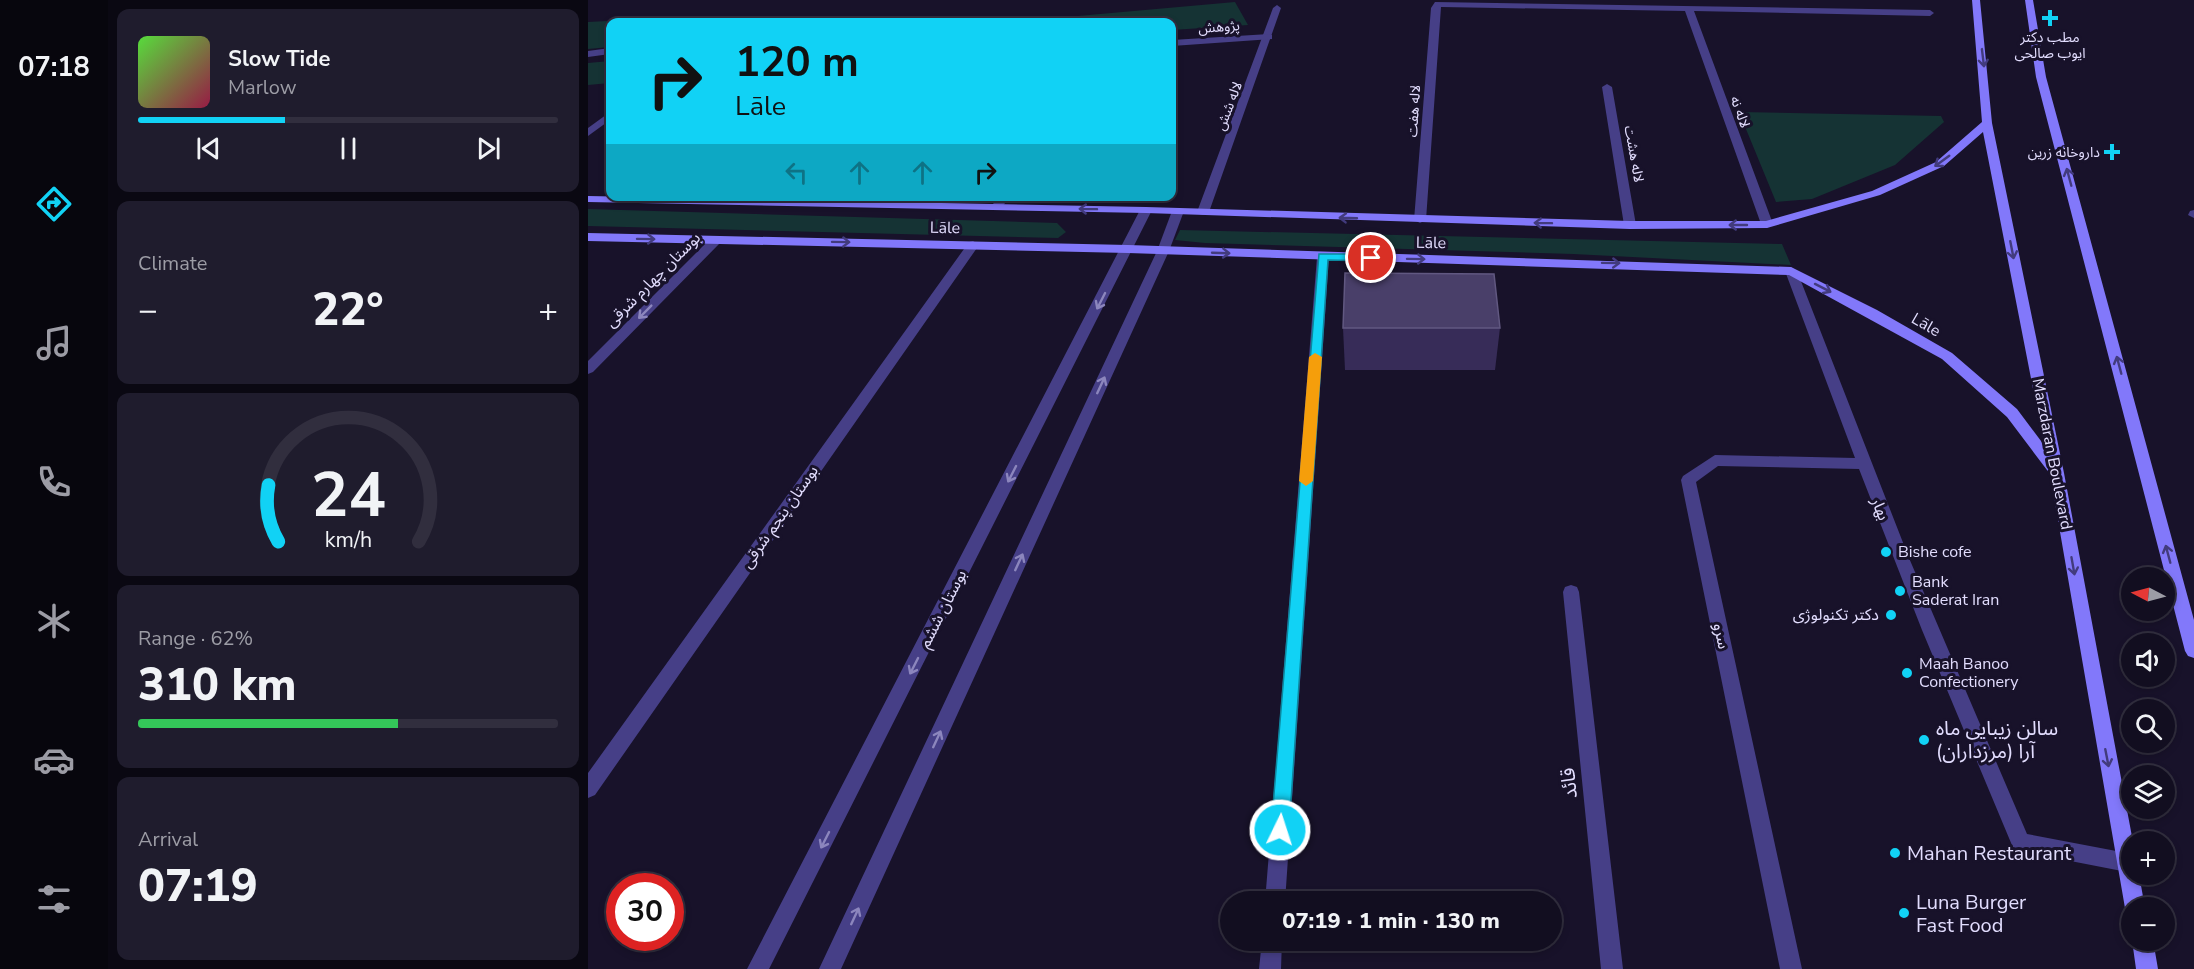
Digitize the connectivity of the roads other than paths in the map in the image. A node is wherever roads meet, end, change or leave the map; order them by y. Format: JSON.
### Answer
{"nodes":[{"id":1,"x":1976,"y":0,"type":"edge"},
{"id":2,"x":2029,"y":0,"type":"edge"},
{"id":3,"x":1277,"y":8,"type":"dead end"},
{"id":4,"x":1688,"y":8,"type":"junction"},
{"id":5,"x":1930,"y":13,"type":"dead end"},
{"id":6,"x":1269,"y":38,"type":"junction"},
{"id":7,"x":1176,"y":44,"type":"edge"},
{"id":8,"x":606,"y":52,"type":"edge"},
{"id":9,"x":588,"y":54,"type":"edge"},
{"id":10,"x":1607,"y":87,"type":"dead end"},
{"id":11,"x":606,"y":118,"type":"edge"},
{"id":12,"x":1987,"y":123,"type":"junction"},
{"id":13,"x":588,"y":133,"type":"edge"},
{"id":14,"x":588,"y":199,"type":"edge"},
{"id":15,"x":606,"y":199,"type":"edge"},
{"id":16,"x":806,"y":201,"type":"edge"},
{"id":17,"x":1001,"y":201,"type":"edge"},
{"id":18,"x":996,"y":208,"type":"junction"},
{"id":19,"x":1146,"y":210,"type":"junction"},
{"id":20,"x":1178,"y":211,"type":"junction"},
{"id":21,"x":1203,"y":212,"type":"junction"},
{"id":22,"x":1420,"y":220,"type":"junction"},
{"id":23,"x":1767,"y":224,"type":"junction"},
{"id":24,"x":1630,"y":225,"type":"junction"},
{"id":25,"x":588,"y":237,"type":"edge"},
{"id":26,"x":716,"y":240,"type":"junction"},
{"id":27,"x":972,"y":244,"type":"junction"},
{"id":28,"x":1128,"y":249,"type":"junction"},
{"id":29,"x":1163,"y":251,"type":"junction"},
{"id":30,"x":1323,"y":257,"type":"junction"},
{"id":31,"x":1791,"y":271,"type":"junction"},
{"id":32,"x":588,"y":369,"type":"edge"},
{"id":33,"x":1862,"y":464,"type":"junction"},
{"id":34,"x":2057,"y":473,"type":"junction"},
{"id":35,"x":1571,"y":592,"type":"dead end"},
{"id":36,"x":2194,"y":651,"type":"edge"},
{"id":37,"x":588,"y":789,"type":"edge"},
{"id":38,"x":2121,"y":831,"type":"edge"},
{"id":39,"x":2121,"y":861,"type":"edge"},
{"id":40,"x":1276,"y":891,"type":"edge"},
{"id":41,"x":1271,"y":951,"type":"edge"},
{"id":42,"x":2144,"y":951,"type":"edge"},
{"id":43,"x":758,"y":969,"type":"edge"},
{"id":44,"x":830,"y":969,"type":"edge"},
{"id":45,"x":1270,"y":969,"type":"edge"},
{"id":46,"x":1612,"y":969,"type":"edge"},
{"id":47,"x":1791,"y":969,"type":"edge"},
{"id":48,"x":2147,"y":969,"type":"edge"}],
"edges":[{"from":1,"to":12,"type":"main road","name":"Marzdaran Boulevard","one_way":true},
{"from":36,"to":2,"type":"main road","one_way":true},
{"from":3,"to":6,"type":"street","name":"لاله شش"},
{"from":4,"to":5,"type":"street"},
{"from":4,"to":22,"type":"street","name":"لاله هفت"},
{"from":4,"to":23,"type":"street","name":"لاله نه"},
{"from":6,"to":7,"type":"street","name":"پژوهش"},
{"from":6,"to":21,"type":"street","name":"لاله شش"},
{"from":8,"to":9,"type":"street"},
{"from":10,"to":24,"type":"street","name":"لاله هشت"},
{"from":11,"to":13,"type":"street"},
{"from":12,"to":23,"type":"main road","name":"Lāle","one_way":true},
{"from":12,"to":34,"type":"main road","name":"Marzdaran Boulevard","one_way":true},
{"from":14,"to":15,"type":"main road","name":"Lāle"},
{"from":16,"to":18,"type":"main road","name":"Lāle"},
{"from":17,"to":18,"type":"street"},
{"from":19,"to":18,"type":"main road","name":"Lāle","one_way":true},
{"from":19,"to":20,"type":"main road","name":"Lāle"},
{"from":19,"to":28,"type":"street","name":"بوستان ششم"},
{"from":20,"to":21,"type":"main road","name":"Lāle"},
{"from":20,"to":29,"type":"street"},
{"from":22,"to":21,"type":"main road","name":"Lāle","one_way":true},
{"from":24,"to":22,"type":"main road","name":"Lāle","one_way":true},
{"from":23,"to":24,"type":"main road","name":"Lāle","one_way":true},
{"from":25,"to":26,"type":"main road","name":"Lāle","one_way":true},
{"from":26,"to":27,"type":"main road","name":"Lāle","one_way":true},
{"from":26,"to":32,"type":"street","name":"بوستان چهارم شرقی","one_way":true},
{"from":27,"to":28,"type":"main road","name":"Lāle"},
{"from":27,"to":37,"type":"street","name":"بوستان پنجم شرقی"},
{"from":28,"to":29,"type":"main road","name":"Lāle"},
{"from":28,"to":43,"type":"street","name":"بوستان ششم","one_way":true},
{"from":29,"to":30,"type":"main road","name":"Lāle","one_way":true},
{"from":44,"to":29,"type":"street","one_way":true},
{"from":30,"to":31,"type":"main road","name":"Lāle","one_way":true},
{"from":30,"to":40,"type":"street"},
{"from":31,"to":33,"type":"street","name":"بهار"},
{"from":31,"to":34,"type":"main road","name":"Lāle","one_way":true},
{"from":33,"to":39,"type":"street","name":"بهار"},
{"from":33,"to":47,"type":"street","name":"سرو"},
{"from":34,"to":38,"type":"main road","name":"Marzdaran Boulevard","one_way":true},
{"from":35,"to":46,"type":"street","name":"قائد"},
{"from":41,"to":45,"type":"street"},
{"from":42,"to":48,"type":"main road"}]}
